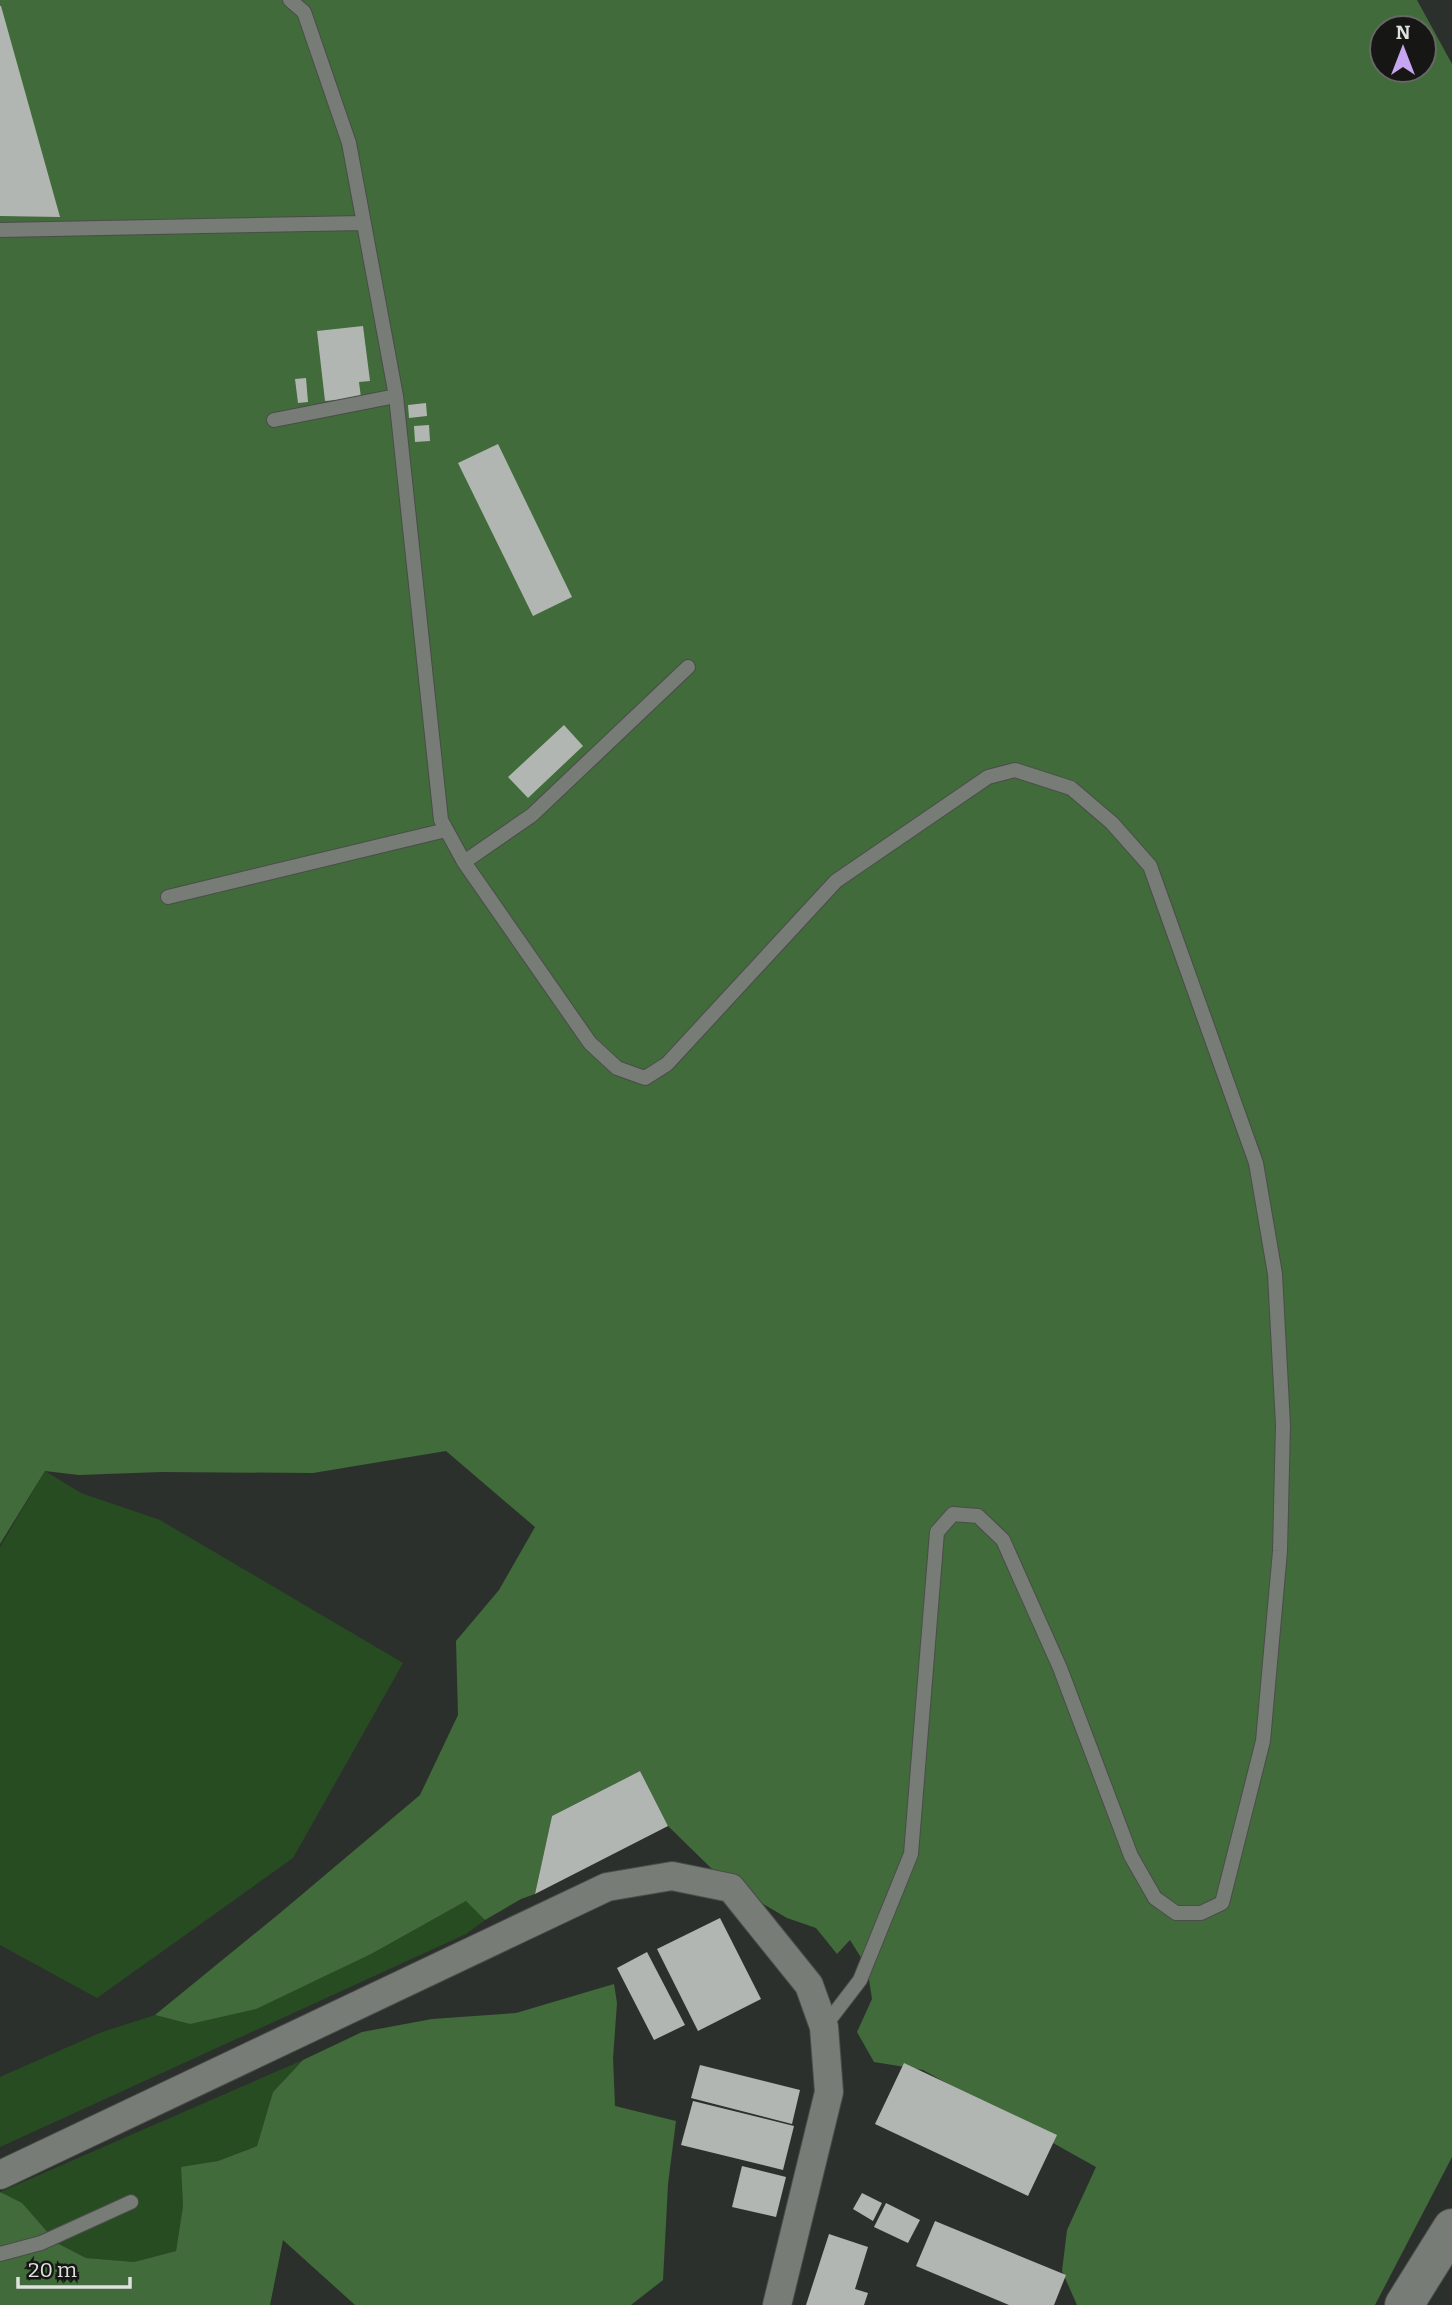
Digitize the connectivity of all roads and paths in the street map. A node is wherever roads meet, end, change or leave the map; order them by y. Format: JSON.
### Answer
{"nodes":[{"id":1,"x":290,"y":0,"type":"edge"},
{"id":2,"x":364,"y":223,"type":"junction"},
{"id":3,"x":0,"y":230,"type":"edge"},
{"id":4,"x":397,"y":396,"type":"junction"},
{"id":5,"x":274,"y":420,"type":"dead end"},
{"id":6,"x":688,"y":667,"type":"dead end"},
{"id":7,"x":446,"y":830,"type":"junction"},
{"id":8,"x":464,"y":862,"type":"junction"},
{"id":9,"x":169,"y":897,"type":"dead end"},
{"id":10,"x":824,"y":2028,"type":"junction"},
{"id":11,"x":0,"y":2175,"type":"edge"},
{"id":12,"x":131,"y":2202,"type":"dead end"},
{"id":13,"x":1452,"y":2228,"type":"edge"},
{"id":14,"x":0,"y":2254,"type":"edge"},
{"id":15,"x":777,"y":2305,"type":"edge"},
{"id":16,"x":1404,"y":2305,"type":"edge"}],
"edges":[{"from":1,"to":2,"type":"lane"},
{"from":2,"to":3,"type":"lane"},
{"from":2,"to":4,"type":"lane"},
{"from":4,"to":5,"type":"lane"},
{"from":4,"to":7,"type":"lane"},
{"from":6,"to":8,"type":"lane"},
{"from":7,"to":8,"type":"lane"},
{"from":7,"to":9,"type":"lane"},
{"from":8,"to":10,"type":"lane"},
{"from":10,"to":11,"type":"street"},
{"from":10,"to":15,"type":"street"},
{"from":12,"to":14,"type":"lane"},
{"from":13,"to":16,"type":"street"}]}
